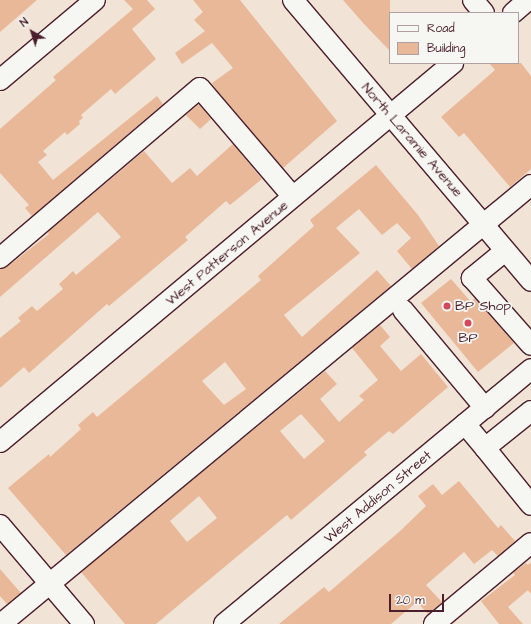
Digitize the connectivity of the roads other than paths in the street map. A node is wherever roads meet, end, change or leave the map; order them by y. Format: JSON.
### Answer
{"nodes":[{"id":1,"x":96,"y":0,"type":"edge"},
{"id":2,"x":292,"y":0,"type":"edge"},
{"id":3,"x":473,"y":0,"type":"edge"},
{"id":4,"x":528,"y":0,"type":"edge"},
{"id":5,"x":483,"y":12,"type":"edge"},
{"id":6,"x":514,"y":12,"type":"edge"},
{"id":7,"x":452,"y":64,"type":"edge"},
{"id":8,"x":0,"y":80,"type":"edge"},
{"id":9,"x":391,"y":116,"type":"junction"},
{"id":10,"x":531,"y":185,"type":"edge"},
{"id":11,"x":293,"y":197,"type":"junction"},
{"id":12,"x":484,"y":224,"type":"junction"},
{"id":13,"x":505,"y":250,"type":"junction"},
{"id":14,"x":0,"y":258,"type":"edge"},
{"id":15,"x":531,"y":281,"type":"edge"},
{"id":16,"x":403,"y":310,"type":"dead end"},
{"id":17,"x":531,"y":345,"type":"edge"},
{"id":18,"x":531,"y":369,"type":"edge"},
{"id":19,"x":485,"y":408,"type":"junction"},
{"id":20,"x":531,"y":411,"type":"edge"},
{"id":21,"x":466,"y":424,"type":"junction"},
{"id":22,"x":0,"y":442,"type":"edge"},
{"id":23,"x":485,"y":448,"type":"junction"},
{"id":24,"x":531,"y":505,"type":"edge"},
{"id":25,"x":0,"y":525,"type":"edge"},
{"id":26,"x":531,"y":543,"type":"edge"},
{"id":27,"x":50,"y":583,"type":"junction"},
{"id":28,"x":2,"y":624,"type":"edge"},
{"id":29,"x":84,"y":624,"type":"edge"},
{"id":30,"x":224,"y":624,"type":"edge"},
{"id":31,"x":434,"y":624,"type":"edge"}],
"edges":[{"from":1,"to":8,"type":"street"},
{"from":2,"to":9,"type":"street","name":"North Laramie Avenue"},
{"from":3,"to":5,"type":"street"},
{"from":4,"to":6,"type":"street"},
{"from":7,"to":9,"type":"street","name":"West Patterson Avenue"},
{"from":9,"to":11,"type":"street","name":"West Patterson Avenue"},
{"from":9,"to":12,"type":"street","name":"North Laramie Avenue"},
{"from":10,"to":12,"type":"street"},
{"from":11,"to":14,"type":"street"},
{"from":11,"to":22,"type":"street","name":"West Patterson Avenue"},
{"from":12,"to":13,"type":"street","name":"North Laramie Avenue"},
{"from":12,"to":27,"type":"street"},
{"from":13,"to":15,"type":"street","name":"North Laramie Avenue"},
{"from":13,"to":17,"type":"street"},
{"from":16,"to":19,"type":"street"},
{"from":18,"to":19,"type":"street","name":"West Addison Street"},
{"from":19,"to":21,"type":"street","name":"West Addison Street"},
{"from":20,"to":23,"type":"street"},
{"from":21,"to":23,"type":"street"},
{"from":21,"to":30,"type":"street","name":"West Addison Street"},
{"from":23,"to":24,"type":"street"},
{"from":25,"to":27,"type":"street"},
{"from":26,"to":31,"type":"street"},
{"from":27,"to":28,"type":"street"},
{"from":27,"to":29,"type":"street"}]}
